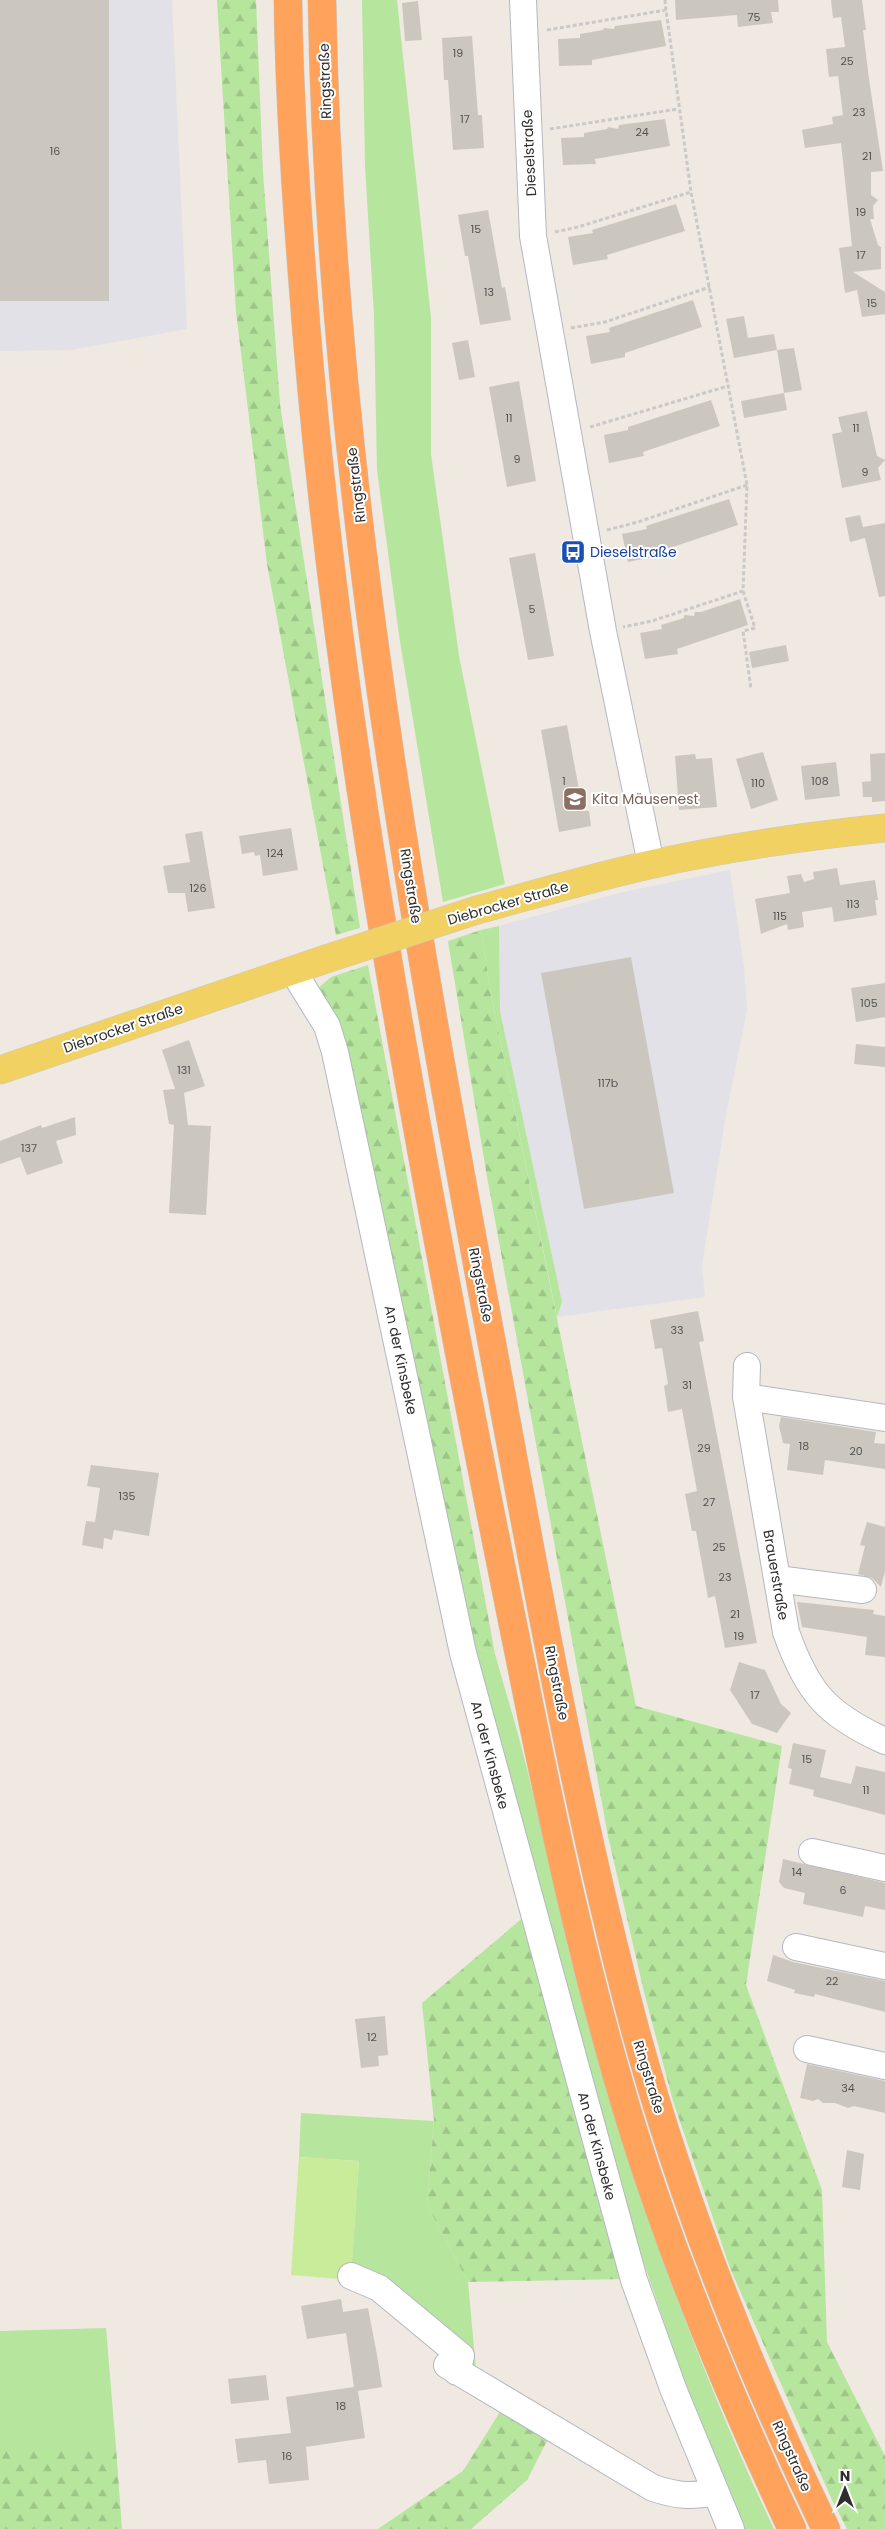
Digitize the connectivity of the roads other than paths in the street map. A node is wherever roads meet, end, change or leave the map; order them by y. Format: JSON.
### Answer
{"nodes":[{"id":1,"x":288,"y":0,"type":"edge"},
{"id":2,"x":322,"y":0,"type":"edge"},
{"id":3,"x":523,"y":0,"type":"edge"},
{"id":4,"x":885,"y":828,"type":"edge"},
{"id":5,"x":651,"y":864,"type":"junction"},
{"id":6,"x":293,"y":971,"type":"junction"},
{"id":7,"x":0,"y":1070,"type":"edge"},
{"id":8,"x":747,"y":1366,"type":"dead end"},
{"id":9,"x":746,"y":1397,"type":"junction"},
{"id":10,"x":885,"y":1418,"type":"edge"},
{"id":11,"x":777,"y":1579,"type":"junction"},
{"id":12,"x":864,"y":1590,"type":"dead end"},
{"id":13,"x":885,"y":1741,"type":"edge"},
{"id":14,"x":812,"y":1852,"type":"dead end"},
{"id":15,"x":885,"y":1868,"type":"edge"},
{"id":16,"x":796,"y":1947,"type":"dead end"},
{"id":17,"x":885,"y":1966,"type":"edge"},
{"id":18,"x":807,"y":2049,"type":"dead end"},
{"id":19,"x":885,"y":2066,"type":"edge"},
{"id":20,"x":351,"y":2276,"type":"dead end"},
{"id":21,"x":716,"y":2492,"type":"junction"},
{"id":22,"x":731,"y":2529,"type":"edge"},
{"id":23,"x":792,"y":2529,"type":"edge"},
{"id":24,"x":826,"y":2529,"type":"edge"}],
"edges":[{"from":1,"to":23,"type":"highway"},
{"from":2,"to":24,"type":"highway","name":"Ringstraße"},
{"from":3,"to":5,"type":"street","name":"Dieselstraße"},
{"from":4,"to":5,"type":"main road","name":"Diebrocker Straße"},
{"from":5,"to":6,"type":"main road","name":"Diebrocker Straße","bridge":true},
{"from":6,"to":7,"type":"main road","name":"Diebrocker Straße"},
{"from":6,"to":21,"type":"street","name":"An der Kinsbeke"},
{"from":8,"to":9,"type":"street","name":"Brauerstraße"},
{"from":9,"to":10,"type":"street"},
{"from":9,"to":11,"type":"street","name":"Brauerstraße"},
{"from":11,"to":12,"type":"street"},
{"from":11,"to":13,"type":"street","name":"Brauerstraße"},
{"from":14,"to":15,"type":"street"},
{"from":16,"to":17,"type":"street"},
{"from":18,"to":19,"type":"street"},
{"from":20,"to":21,"type":"street"},
{"from":21,"to":22,"type":"street","name":"An der Kinsbeke"}]}
